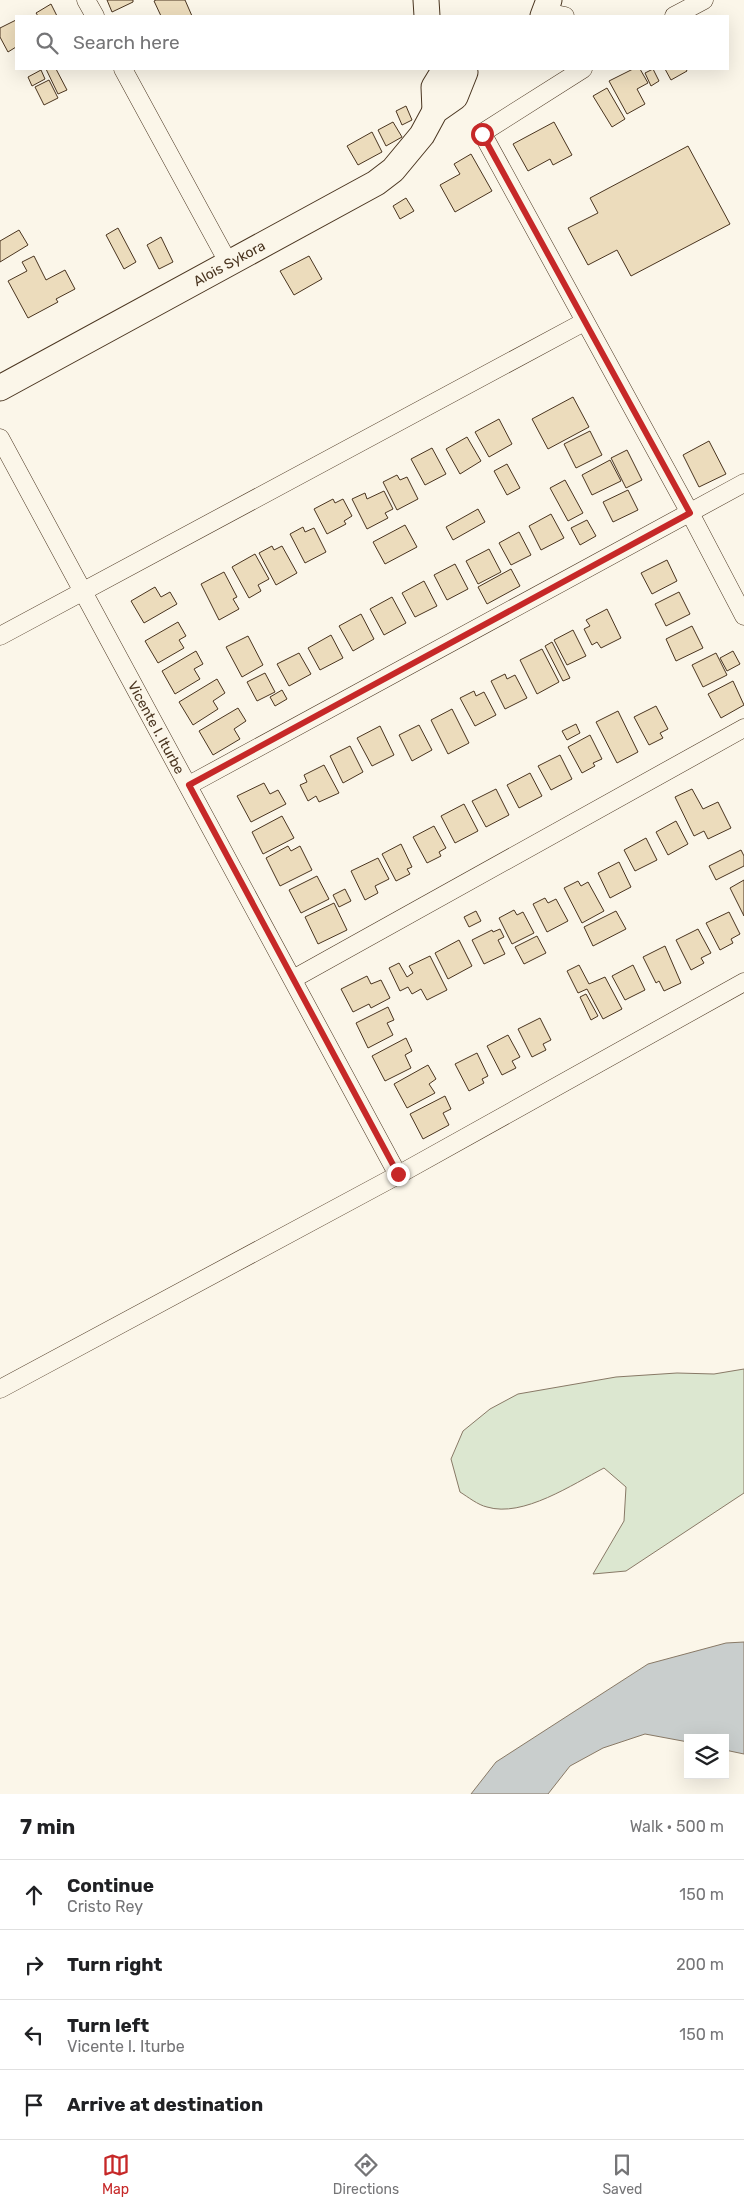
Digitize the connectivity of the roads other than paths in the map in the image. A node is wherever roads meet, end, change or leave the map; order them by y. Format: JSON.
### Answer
{"nodes":[{"id":1,"x":86,"y":0,"type":"edge"},
{"id":2,"x":426,"y":0,"type":"edge"},
{"id":3,"x":704,"y":0,"type":"edge"},
{"id":4,"x":94,"y":15,"type":"edge"},
{"id":5,"x":427,"y":15,"type":"edge"},
{"id":6,"x":676,"y":15,"type":"edge"},
{"id":7,"x":125,"y":70,"type":"edge"},
{"id":8,"x":460,"y":70,"type":"edge"},
{"id":9,"x":581,"y":70,"type":"edge"},
{"id":10,"x":228,"y":262,"type":"junction"},
{"id":11,"x":584,"y":322,"type":"junction"},
{"id":12,"x":0,"y":388,"type":"edge"},
{"id":13,"x":0,"y":438,"type":"edge"},
{"id":14,"x":744,"y":483,"type":"edge"},
{"id":15,"x":690,"y":513,"type":"junction"},
{"id":16,"x":83,"y":591,"type":"junction"},
{"id":17,"x":744,"y":616,"type":"edge"},
{"id":18,"x":0,"y":636,"type":"edge"},
{"id":19,"x":744,"y":728,"type":"edge"},
{"id":20,"x":189,"y":785,"type":"junction"},
{"id":21,"x":293,"y":979,"type":"junction"},
{"id":22,"x":744,"y":982,"type":"edge"},
{"id":23,"x":398,"y":1174,"type":"junction"},
{"id":24,"x":0,"y":1389,"type":"edge"}],
"edges":[{"from":1,"to":4,"type":"street"},
{"from":2,"to":5,"type":"street"},
{"from":3,"to":6,"type":"street"},
{"from":7,"to":10,"type":"street"},
{"from":8,"to":10,"type":"street","name":"Alois Sykora"},
{"from":9,"to":11,"type":"street"},
{"from":10,"to":12,"type":"street","name":"Alois Sykora"},
{"from":11,"to":15,"type":"street"},
{"from":11,"to":16,"type":"street"},
{"from":13,"to":16,"type":"street","name":"Vicente I. Iturbe"},
{"from":14,"to":15,"type":"street"},
{"from":15,"to":17,"type":"street"},
{"from":15,"to":20,"type":"street"},
{"from":16,"to":18,"type":"street"},
{"from":16,"to":20,"type":"street","name":"Vicente I. Iturbe"},
{"from":19,"to":21,"type":"street"},
{"from":20,"to":21,"type":"street","name":"Vicente I. Iturbe"},
{"from":21,"to":23,"type":"street","name":"Vicente I. Iturbe"},
{"from":22,"to":23,"type":"street"},
{"from":23,"to":24,"type":"street"}]}
